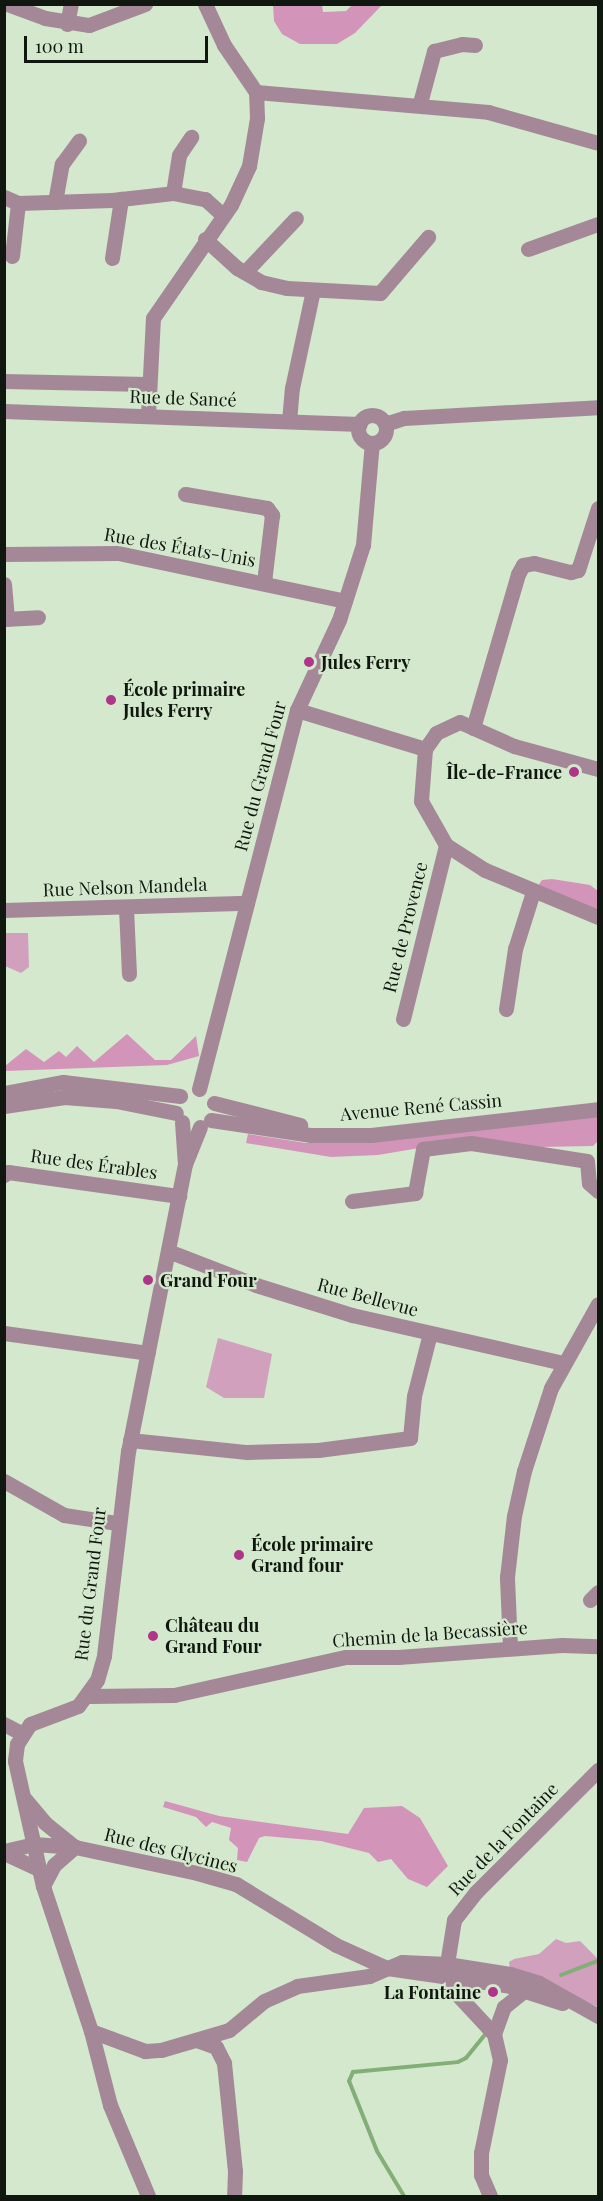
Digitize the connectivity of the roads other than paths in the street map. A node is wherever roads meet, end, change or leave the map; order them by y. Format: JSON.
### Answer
{"nodes":[{"id":1,"x":7,"y":4,"type":"edge"},
{"id":2,"x":71,"y":4,"type":"edge"},
{"id":3,"x":145,"y":4,"type":"edge"},
{"id":4,"x":205,"y":4,"type":"edge"},
{"id":5,"x":67,"y":24,"type":"junction"},
{"id":6,"x":475,"y":45,"type":"dead end"},
{"id":7,"x":256,"y":92,"type":"junction"},
{"id":8,"x":420,"y":103,"type":"junction"},
{"id":9,"x":191,"y":137,"type":"dead end"},
{"id":10,"x":79,"y":141,"type":"dead end"},
{"id":11,"x":598,"y":143,"type":"edge"},
{"id":12,"x":173,"y":193,"type":"junction"},
{"id":13,"x":121,"y":199,"type":"junction"},
{"id":14,"x":11,"y":200,"type":"edge"},
{"id":15,"x":55,"y":202,"type":"junction"},
{"id":16,"x":223,"y":215,"type":"junction"},
{"id":17,"x":296,"y":218,"type":"dead end"},
{"id":18,"x":598,"y":224,"type":"edge"},
{"id":19,"x":428,"y":237,"type":"dead end"},
{"id":20,"x":205,"y":239,"type":"junction"},
{"id":21,"x":528,"y":249,"type":"dead end"},
{"id":22,"x":12,"y":256,"type":"dead end"},
{"id":23,"x":112,"y":258,"type":"dead end"},
{"id":24,"x":244,"y":272,"type":"junction"},
{"id":25,"x":313,"y":290,"type":"junction"},
{"id":26,"x":4,"y":381,"type":"edge"},
{"id":27,"x":147,"y":384,"type":"junction"},
{"id":28,"x":598,"y":407,"type":"edge"},
{"id":29,"x":4,"y":411,"type":"edge"},
{"id":30,"x":148,"y":416,"type":"junction"},
{"id":31,"x":289,"y":421,"type":"junction"},
{"id":32,"x":360,"y":424,"type":"junction"},
{"id":33,"x":385,"y":424,"type":"junction"},
{"id":34,"x":372,"y":443,"type":"junction"},
{"id":35,"x":185,"y":494,"type":"dead end"},
{"id":36,"x":598,"y":508,"type":"edge"},
{"id":37,"x":4,"y":554,"type":"edge"},
{"id":38,"x":264,"y":582,"type":"junction"},
{"id":39,"x":4,"y":584,"type":"edge"},
{"id":40,"x":345,"y":601,"type":"junction"},
{"id":41,"x":38,"y":617,"type":"dead end"},
{"id":42,"x":6,"y":619,"type":"edge"},
{"id":43,"x":297,"y":710,"type":"junction"},
{"id":44,"x":472,"y":728,"type":"junction"},
{"id":45,"x":424,"y":749,"type":"junction"},
{"id":46,"x":582,"y":766,"type":"junction"},
{"id":47,"x":598,"y":769,"type":"edge"},
{"id":48,"x":598,"y":778,"type":"edge"},
{"id":49,"x":446,"y":845,"type":"junction"},
{"id":50,"x":533,"y":892,"type":"junction"},
{"id":51,"x":247,"y":903,"type":"junction"},
{"id":52,"x":126,"y":908,"type":"junction"},
{"id":53,"x":4,"y":910,"type":"edge"},
{"id":54,"x":598,"y":917,"type":"edge"},
{"id":55,"x":129,"y":974,"type":"dead end"},
{"id":56,"x":506,"y":1009,"type":"dead end"},
{"id":57,"x":403,"y":1019,"type":"dead end"},
{"id":58,"x":200,"y":1089,"type":"junction"},
{"id":59,"x":4,"y":1093,"type":"edge"},
{"id":60,"x":180,"y":1096,"type":"junction"},
{"id":61,"x":598,"y":1101,"type":"edge"},
{"id":62,"x":214,"y":1102,"type":"junction"},
{"id":63,"x":4,"y":1106,"type":"edge"},
{"id":64,"x":598,"y":1109,"type":"edge"},
{"id":65,"x":179,"y":1118,"type":"junction"},
{"id":66,"x":206,"y":1124,"type":"junction"},
{"id":67,"x":185,"y":1164,"type":"junction"},
{"id":68,"x":4,"y":1175,"type":"edge"},
{"id":69,"x":598,"y":1191,"type":"edge"},
{"id":70,"x":414,"y":1193,"type":"junction"},
{"id":71,"x":179,"y":1196,"type":"junction"},
{"id":72,"x":352,"y":1201,"type":"dead end"},
{"id":73,"x":410,"y":1210,"type":"dead end"},
{"id":74,"x":168,"y":1251,"type":"junction"},
{"id":75,"x":598,"y":1304,"type":"edge"},
{"id":76,"x":4,"y":1333,"type":"edge"},
{"id":77,"x":430,"y":1333,"type":"junction"},
{"id":78,"x":148,"y":1353,"type":"junction"},
{"id":79,"x":564,"y":1363,"type":"junction"},
{"id":80,"x":130,"y":1440,"type":"junction"},
{"id":81,"x":4,"y":1481,"type":"edge"},
{"id":82,"x":117,"y":1523,"type":"junction"},
{"id":83,"x":598,"y":1646,"type":"edge"},
{"id":84,"x":510,"y":1647,"type":"junction"},
{"id":85,"x":89,"y":1696,"type":"junction"},
{"id":86,"x":4,"y":1724,"type":"edge"},
{"id":87,"x":23,"y":1734,"type":"junction"},
{"id":88,"x":598,"y":1770,"type":"edge"},
{"id":89,"x":24,"y":1797,"type":"junction"},
{"id":90,"x":34,"y":1844,"type":"junction"},
{"id":91,"x":75,"y":1847,"type":"junction"},
{"id":92,"x":4,"y":1852,"type":"edge"},
{"id":93,"x":39,"y":1869,"type":"junction"},
{"id":94,"x":44,"y":1886,"type":"junction"},
{"id":95,"x":387,"y":1968,"type":"junction"},
{"id":96,"x":448,"y":1972,"type":"junction"},
{"id":97,"x":524,"y":1991,"type":"junction"},
{"id":98,"x":579,"y":2007,"type":"junction"},
{"id":99,"x":598,"y":2016,"type":"edge"},
{"id":100,"x":91,"y":2031,"type":"junction"},
{"id":101,"x":494,"y":2034,"type":"junction"},
{"id":102,"x":196,"y":2040,"type":"junction"},
{"id":103,"x":118,"y":2041,"type":"junction"},
{"id":104,"x":101,"y":2072,"type":"junction"},
{"id":105,"x":148,"y":2196,"type":"edge"},
{"id":106,"x":234,"y":2196,"type":"edge"},
{"id":107,"x":490,"y":2196,"type":"edge"}],
"edges":[{"from":1,"to":5,"type":"street"},
{"from":2,"to":5,"type":"street"},
{"from":3,"to":5,"type":"street"},
{"from":4,"to":7,"type":"street"},
{"from":6,"to":8,"type":"street"},
{"from":7,"to":8,"type":"street"},
{"from":7,"to":16,"type":"street"},
{"from":8,"to":11,"type":"street"},
{"from":9,"to":12,"type":"street"},
{"from":10,"to":15,"type":"street"},
{"from":12,"to":13,"type":"street"},
{"from":12,"to":16,"type":"street"},
{"from":13,"to":15,"type":"street"},
{"from":13,"to":23,"type":"street"},
{"from":14,"to":15,"type":"street"},
{"from":14,"to":22,"type":"street"},
{"from":16,"to":20,"type":"street"},
{"from":17,"to":24,"type":"street"},
{"from":18,"to":21,"type":"street"},
{"from":19,"to":25,"type":"street"},
{"from":20,"to":24,"type":"street"},
{"from":20,"to":27,"type":"street"},
{"from":24,"to":25,"type":"street"},
{"from":25,"to":31,"type":"street"},
{"from":26,"to":27,"type":"street"},
{"from":27,"to":30,"type":"street"},
{"from":28,"to":33,"type":"street"},
{"from":29,"to":30,"type":"street","name":"Rue de Sancé"},
{"from":30,"to":31,"type":"street","name":"Rue de Sancé"},
{"from":31,"to":32,"type":"street","name":"Rue de Sancé"},
{"from":32,"to":33,"type":"street"},
{"from":32,"to":34,"type":"street"},
{"from":33,"to":34,"type":"street"},
{"from":34,"to":40,"type":"street","name":"Rue du Grand Four"},
{"from":35,"to":38,"type":"street"},
{"from":36,"to":44,"type":"street"},
{"from":37,"to":38,"type":"street","name":"Rue des États-Unis"},
{"from":38,"to":40,"type":"street","name":"Rue des États-Unis"},
{"from":39,"to":42,"type":"street"},
{"from":40,"to":43,"type":"street","name":"Rue du Grand Four"},
{"from":41,"to":42,"type":"street"},
{"from":43,"to":45,"type":"street"},
{"from":43,"to":51,"type":"street","name":"Rue du Grand Four"},
{"from":44,"to":45,"type":"street"},
{"from":44,"to":46,"type":"street"},
{"from":45,"to":49,"type":"street","name":"Rue de Provence"},
{"from":46,"to":47,"type":"street"},
{"from":46,"to":48,"type":"street"},
{"from":49,"to":50,"type":"street","name":"Rue de Provence"},
{"from":49,"to":57,"type":"street","name":"Rue de Provence"},
{"from":50,"to":54,"type":"street","name":"Rue de Provence"},
{"from":50,"to":56,"type":"street"},
{"from":51,"to":52,"type":"street","name":"Rue Nelson Mandela"},
{"from":51,"to":58,"type":"street","name":"Rue du Grand Four"},
{"from":52,"to":53,"type":"street","name":"Rue Nelson Mandela"},
{"from":52,"to":55,"type":"street"},
{"from":58,"to":60,"type":"street"},
{"from":58,"to":62,"type":"street"},
{"from":59,"to":60,"type":"street"},
{"from":60,"to":65,"type":"street"},
{"from":61,"to":62,"type":"street","name":"Avenue René Cassin"},
{"from":62,"to":66,"type":"street"},
{"from":63,"to":65,"type":"street"},
{"from":64,"to":66,"type":"street","name":"Avenue René Cassin"},
{"from":65,"to":66,"type":"street"},
{"from":65,"to":67,"type":"street","name":"Rue du Grand Four"},
{"from":66,"to":67,"type":"street","name":"Rue du Grand Four"},
{"from":67,"to":71,"type":"street","name":"Rue du Grand Four"},
{"from":68,"to":71,"type":"street","name":"Rue des Érables"},
{"from":69,"to":70,"type":"street"},
{"from":70,"to":72,"type":"street"},
{"from":70,"to":73,"type":"street"},
{"from":71,"to":74,"type":"street","name":"Rue du Grand Four"},
{"from":74,"to":77,"type":"street","name":"Rue Bellevue"},
{"from":74,"to":78,"type":"street","name":"Rue du Grand Four"},
{"from":75,"to":79,"type":"street"},
{"from":76,"to":78,"type":"street"},
{"from":77,"to":79,"type":"street","name":"Rue Bellevue"},
{"from":77,"to":80,"type":"street"},
{"from":78,"to":80,"type":"street","name":"Rue du Grand Four"},
{"from":79,"to":84,"type":"street"},
{"from":80,"to":82,"type":"street","name":"Rue du Grand Four"},
{"from":81,"to":82,"type":"street"},
{"from":82,"to":85,"type":"street","name":"Rue du Grand Four"},
{"from":83,"to":84,"type":"street","name":"Chemin de la Becassière"},
{"from":84,"to":85,"type":"street","name":"Chemin de la Becassière"},
{"from":85,"to":87,"type":"street"},
{"from":86,"to":87,"type":"street"},
{"from":87,"to":89,"type":"street"},
{"from":88,"to":96,"type":"street","name":"Rue de la Fontaine"},
{"from":89,"to":90,"type":"street"},
{"from":89,"to":91,"type":"street"},
{"from":90,"to":91,"type":"street","name":"Rue des Glycines"},
{"from":90,"to":92,"type":"street","name":"Rue des Glycines"},
{"from":90,"to":93,"type":"street"},
{"from":91,"to":94,"type":"street"},
{"from":91,"to":95,"type":"street","name":"Rue des Glycines"},
{"from":92,"to":93,"type":"street"},
{"from":93,"to":94,"type":"street"},
{"from":94,"to":100,"type":"street"},
{"from":95,"to":96,"type":"street"},
{"from":95,"to":102,"type":"street"},
{"from":96,"to":97,"type":"street"},
{"from":96,"to":98,"type":"street"},
{"from":96,"to":101,"type":"street"},
{"from":97,"to":98,"type":"street"},
{"from":97,"to":101,"type":"street"},
{"from":98,"to":99,"type":"street"},
{"from":100,"to":103,"type":"street"},
{"from":100,"to":104,"type":"street"},
{"from":101,"to":107,"type":"street"},
{"from":102,"to":103,"type":"street"},
{"from":102,"to":106,"type":"street"},
{"from":103,"to":104,"type":"street"},
{"from":104,"to":105,"type":"street"}]}
